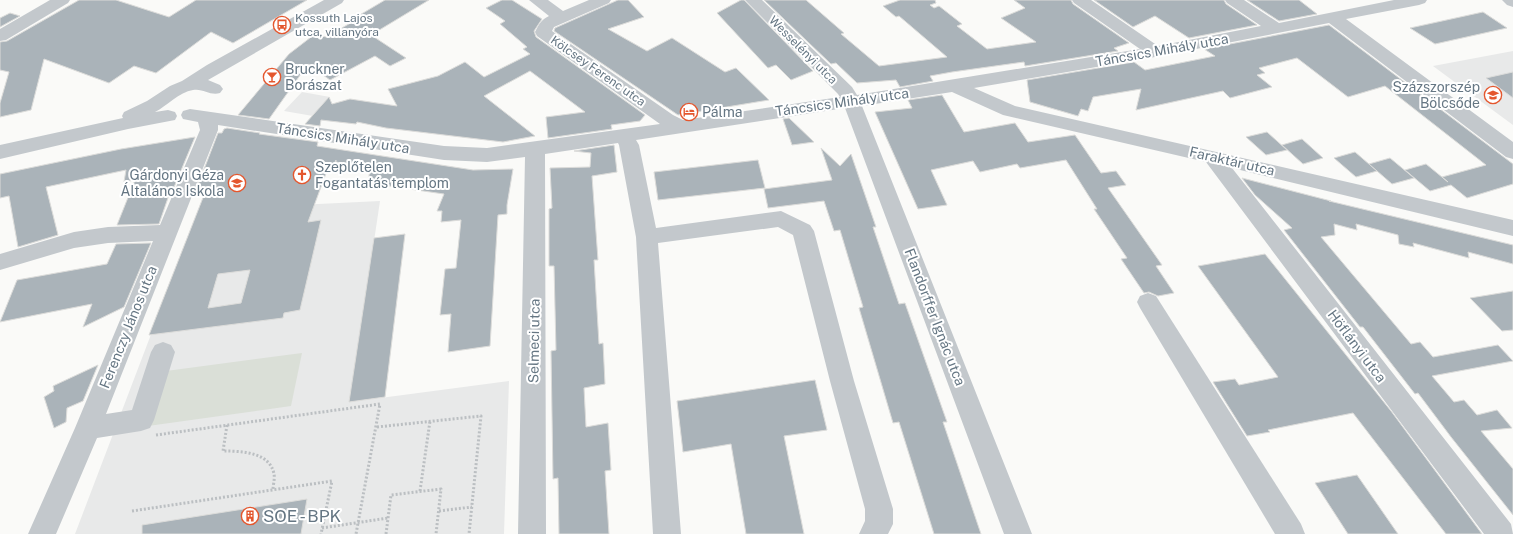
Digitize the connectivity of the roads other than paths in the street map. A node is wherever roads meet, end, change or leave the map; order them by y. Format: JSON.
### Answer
{"nodes":[{"id":1,"x":62,"y":0,"type":"edge"},
{"id":2,"x":336,"y":0,"type":"edge"},
{"id":3,"x":537,"y":0,"type":"edge"},
{"id":4,"x":603,"y":0,"type":"edge"},
{"id":5,"x":753,"y":0,"type":"edge"},
{"id":6,"x":1080,"y":0,"type":"edge"},
{"id":7,"x":1233,"y":0,"type":"edge"},
{"id":8,"x":1419,"y":0,"type":"edge"},
{"id":9,"x":1510,"y":0,"type":"edge"},
{"id":10,"x":1513,"y":2,"type":"edge"},
{"id":11,"x":561,"y":17,"type":"junction"},
{"id":12,"x":1333,"y":18,"type":"junction"},
{"id":13,"x":1277,"y":29,"type":"junction"},
{"id":14,"x":0,"y":36,"type":"edge"},
{"id":15,"x":256,"y":46,"type":"junction"},
{"id":16,"x":1155,"y":52,"type":"junction"},
{"id":17,"x":188,"y":85,"type":"junction"},
{"id":18,"x":954,"y":86,"type":"junction"},
{"id":19,"x":851,"y":101,"type":"junction"},
{"id":20,"x":206,"y":106,"type":"junction"},
{"id":21,"x":163,"y":109,"type":"junction"},
{"id":22,"x":679,"y":126,"type":"junction"},
{"id":23,"x":624,"y":135,"type":"junction"},
{"id":24,"x":535,"y":149,"type":"junction"},
{"id":25,"x":0,"y":152,"type":"edge"},
{"id":26,"x":1513,"y":152,"type":"edge"},
{"id":27,"x":1213,"y":157,"type":"junction"},
{"id":28,"x":1513,"y":228,"type":"edge"},
{"id":29,"x":166,"y":233,"type":"junction"},
{"id":30,"x":647,"y":237,"type":"junction"},
{"id":31,"x":0,"y":262,"type":"edge"},
{"id":32,"x":1148,"y":302,"type":"dead end"},
{"id":33,"x":164,"y":352,"type":"dead end"},
{"id":34,"x":88,"y":428,"type":"junction"},
{"id":35,"x":1503,"y":528,"type":"edge"},
{"id":36,"x":42,"y":534,"type":"edge"},
{"id":37,"x":532,"y":534,"type":"edge"},
{"id":38,"x":667,"y":534,"type":"edge"},
{"id":39,"x":873,"y":534,"type":"edge"},
{"id":40,"x":1018,"y":534,"type":"edge"},
{"id":41,"x":1291,"y":534,"type":"edge"}],
"edges":[{"from":1,"to":14,"type":"street"},
{"from":2,"to":15,"type":"street"},
{"from":3,"to":11,"type":"street","name":"Kölcsey Ferenc utca"},
{"from":4,"to":11,"type":"street"},
{"from":5,"to":19,"type":"street","name":"Wesselényi utca"},
{"from":6,"to":16,"type":"street"},
{"from":7,"to":13,"type":"street"},
{"from":8,"to":12,"type":"street","name":"Táncsics Mihály utca"},
{"from":9,"to":10,"type":"street"},
{"from":11,"to":22,"type":"street","name":"Kölcsey Ferenc utca"},
{"from":12,"to":13,"type":"street","name":"Táncsics Mihály utca"},
{"from":12,"to":26,"type":"street"},
{"from":13,"to":16,"type":"street","name":"Táncsics Mihály utca"},
{"from":15,"to":17,"type":"street"},
{"from":15,"to":20,"type":"street"},
{"from":16,"to":18,"type":"street","name":"Táncsics Mihály utca"},
{"from":17,"to":20,"type":"street"},
{"from":17,"to":21,"type":"street"},
{"from":18,"to":19,"type":"street","name":"Táncsics Mihály utca"},
{"from":18,"to":27,"type":"street","name":"Faraktár utca"},
{"from":19,"to":22,"type":"street","name":"Táncsics Mihály utca"},
{"from":19,"to":40,"type":"street","name":"Flandorffer Ignác utca"},
{"from":20,"to":21,"type":"street"},
{"from":20,"to":24,"type":"street","name":"Táncsics Mihály utca"},
{"from":20,"to":29,"type":"street","name":"Ferenczy János utca"},
{"from":21,"to":25,"type":"street"},
{"from":22,"to":23,"type":"street","name":"Táncsics Mihály utca"},
{"from":23,"to":24,"type":"street","name":"Táncsics Mihály utca"},
{"from":23,"to":30,"type":"street"},
{"from":24,"to":37,"type":"street","name":"Selmeci utca"},
{"from":27,"to":28,"type":"street","name":"Faraktár utca"},
{"from":27,"to":35,"type":"street","name":"Höflányi utca"},
{"from":29,"to":31,"type":"street"},
{"from":29,"to":34,"type":"street","name":"Ferenczy János utca"},
{"from":30,"to":38,"type":"street"},
{"from":30,"to":39,"type":"street"},
{"from":32,"to":41,"type":"street"},
{"from":33,"to":34,"type":"street"},
{"from":34,"to":36,"type":"street","name":"Ferenczy János utca"}]}
